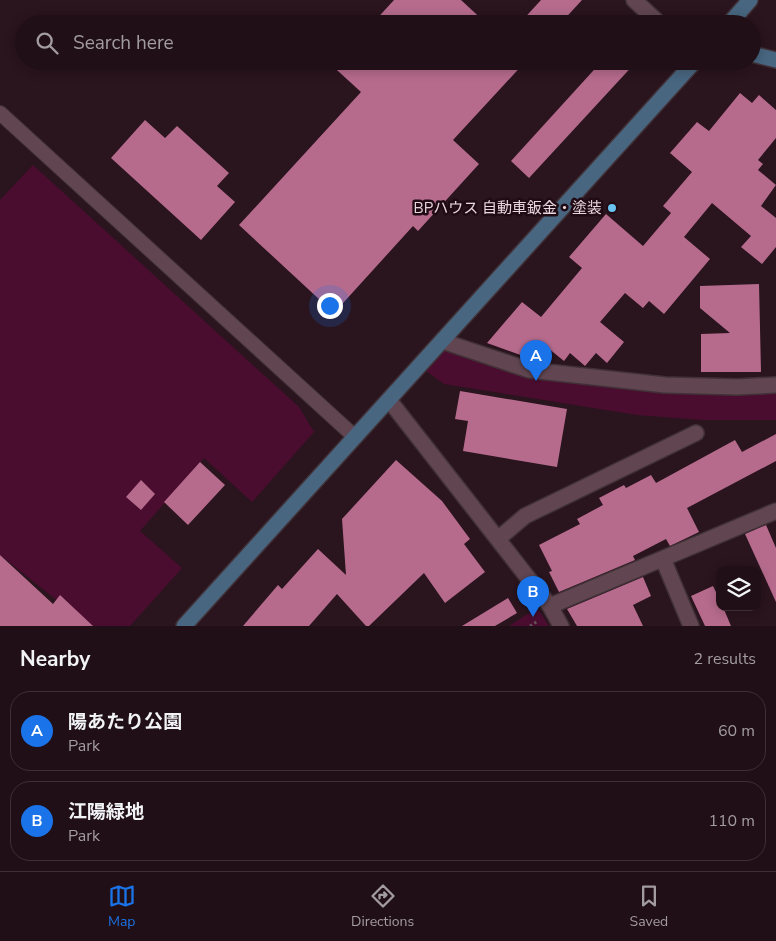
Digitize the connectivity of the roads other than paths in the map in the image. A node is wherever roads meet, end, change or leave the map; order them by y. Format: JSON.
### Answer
{"nodes":[{"id":1,"x":634,"y":0,"type":"edge"},
{"id":2,"x":750,"y":0,"type":"edge"},
{"id":3,"x":650,"y":15,"type":"edge"},
{"id":4,"x":737,"y":15,"type":"edge"},
{"id":5,"x":761,"y":56,"type":"edge"},
{"id":6,"x":776,"y":60,"type":"edge"},
{"id":7,"x":687,"y":70,"type":"edge"},
{"id":8,"x":0,"y":113,"type":"edge"},
{"id":9,"x":442,"y":340,"type":"junction"},
{"id":10,"x":776,"y":384,"type":"edge"},
{"id":11,"x":389,"y":400,"type":"junction"},
{"id":12,"x":696,"y":433,"type":"dead end"},
{"id":13,"x":355,"y":437,"type":"junction"},
{"id":14,"x":776,"y":511,"type":"edge"},
{"id":15,"x":498,"y":539,"type":"junction"},
{"id":16,"x":663,"y":559,"type":"junction"},
{"id":17,"x":550,"y":606,"type":"junction"},
{"id":18,"x":184,"y":626,"type":"edge"},
{"id":19,"x":561,"y":626,"type":"edge"},
{"id":20,"x":691,"y":626,"type":"edge"}],
"edges":[{"from":1,"to":3,"type":"street"},
{"from":2,"to":4,"type":"street"},
{"from":5,"to":6,"type":"street"},
{"from":7,"to":9,"type":"street"},
{"from":8,"to":13,"type":"lane"},
{"from":9,"to":10,"type":"street"},
{"from":9,"to":11,"type":"street"},
{"from":11,"to":13,"type":"street"},
{"from":11,"to":15,"type":"street"},
{"from":12,"to":15,"type":"street"},
{"from":13,"to":18,"type":"street"},
{"from":14,"to":16,"type":"street"},
{"from":15,"to":17,"type":"street"},
{"from":16,"to":17,"type":"street"},
{"from":16,"to":20,"type":"street"},
{"from":17,"to":19,"type":"street"}]}
